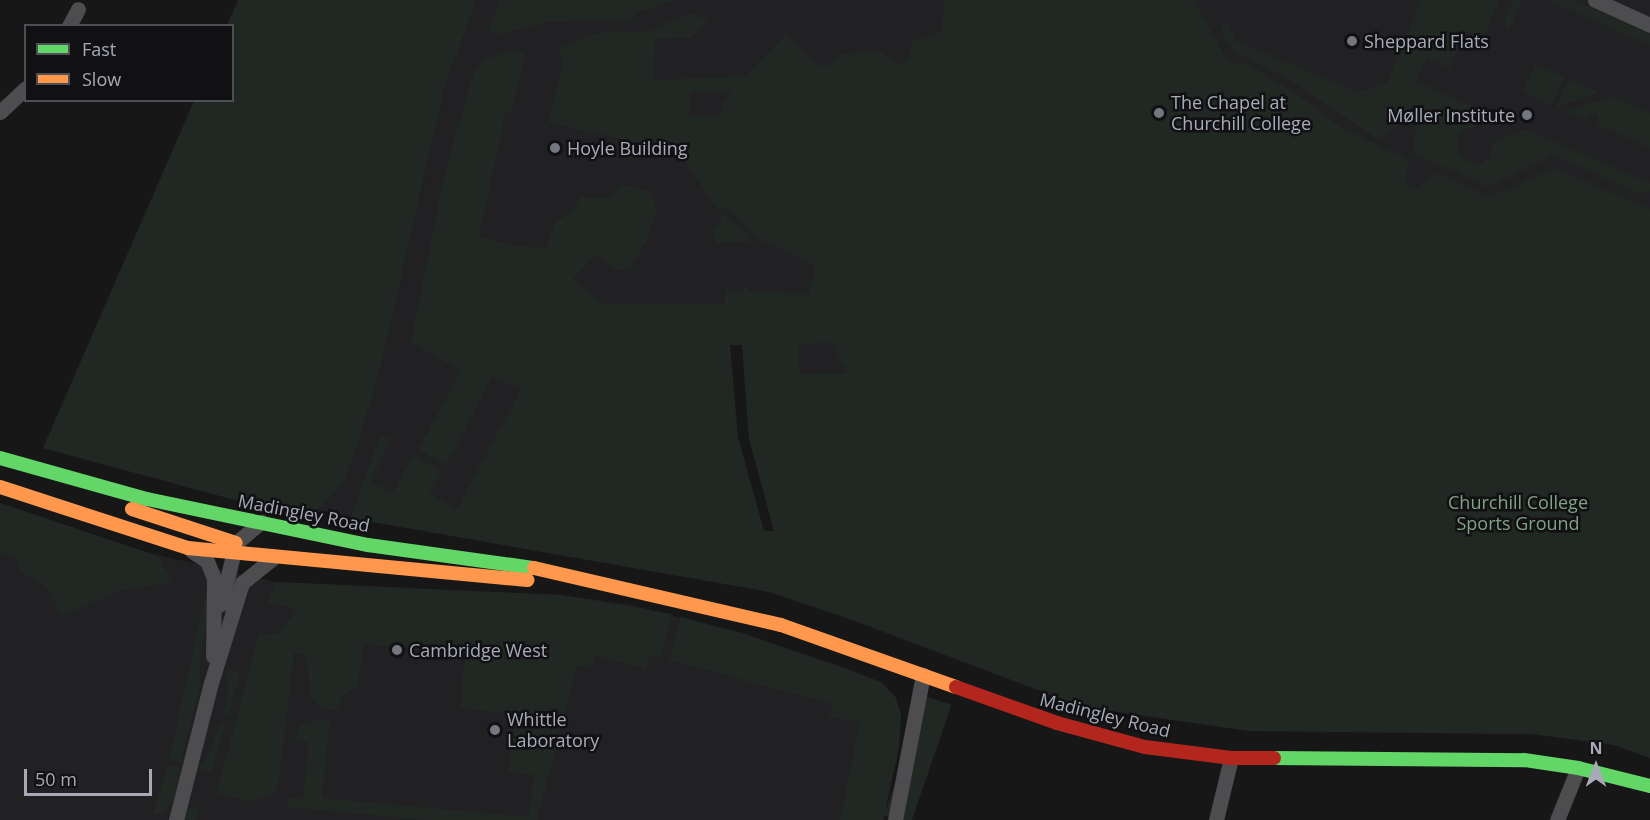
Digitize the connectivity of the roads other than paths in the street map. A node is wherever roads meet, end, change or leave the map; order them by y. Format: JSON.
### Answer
{"nodes":[{"id":1,"x":1595,"y":0,"type":"edge"},
{"id":2,"x":78,"y":9,"type":"dead end"},
{"id":3,"x":70,"y":24,"type":"edge"},
{"id":4,"x":1650,"y":25,"type":"edge"},
{"id":5,"x":24,"y":90,"type":"edge"},
{"id":6,"x":0,"y":112,"type":"edge"},
{"id":7,"x":0,"y":460,"type":"edge"},
{"id":8,"x":0,"y":487,"type":"edge"},
{"id":9,"x":261,"y":522,"type":"junction"},
{"id":10,"x":188,"y":548,"type":"junction"},
{"id":11,"x":236,"y":551,"type":"junction"},
{"id":12,"x":273,"y":558,"type":"junction"},
{"id":13,"x":242,"y":583,"type":"junction"},
{"id":14,"x":605,"y":585,"type":"junction"},
{"id":15,"x":215,"y":628,"type":"junction"},
{"id":16,"x":923,"y":675,"type":"junction"},
{"id":17,"x":211,"y":682,"type":"junction"},
{"id":18,"x":1231,"y":758,"type":"junction"},
{"id":19,"x":1578,"y":768,"type":"junction"},
{"id":20,"x":1650,"y":786,"type":"edge"},
{"id":21,"x":176,"y":820,"type":"edge"},
{"id":22,"x":895,"y":820,"type":"edge"},
{"id":23,"x":1216,"y":820,"type":"edge"},
{"id":24,"x":1557,"y":820,"type":"edge"}],
"edges":[{"from":1,"to":4,"type":"street"},
{"from":2,"to":3,"type":"street"},
{"from":5,"to":6,"type":"street"},
{"from":7,"to":9,"type":"main road","name":"Madingley Road"},
{"from":7,"to":11,"type":"main road"},
{"from":8,"to":10,"type":"main road","name":"Madingley Road"},
{"from":9,"to":11,"type":"street"},
{"from":9,"to":14,"type":"main road","name":"Madingley Road"},
{"from":10,"to":11,"type":"main road","name":"Madingley Road"},
{"from":10,"to":15,"type":"street"},
{"from":11,"to":12,"type":"main road","name":"Madingley Road"},
{"from":11,"to":13,"type":"street"},
{"from":11,"to":15,"type":"street"},
{"from":12,"to":13,"type":"street"},
{"from":12,"to":14,"type":"main road","name":"Madingley Road"},
{"from":13,"to":17,"type":"street"},
{"from":14,"to":16,"type":"main road","name":"Madingley Road"},
{"from":15,"to":17,"type":"street"},
{"from":16,"to":18,"type":"main road","name":"Madingley Road"},
{"from":16,"to":22,"type":"street"},
{"from":17,"to":21,"type":"street"},
{"from":18,"to":19,"type":"main road","name":"Madingley Road"},
{"from":18,"to":23,"type":"street"},
{"from":19,"to":20,"type":"main road","name":"Madingley Road"},
{"from":19,"to":24,"type":"street"}]}
